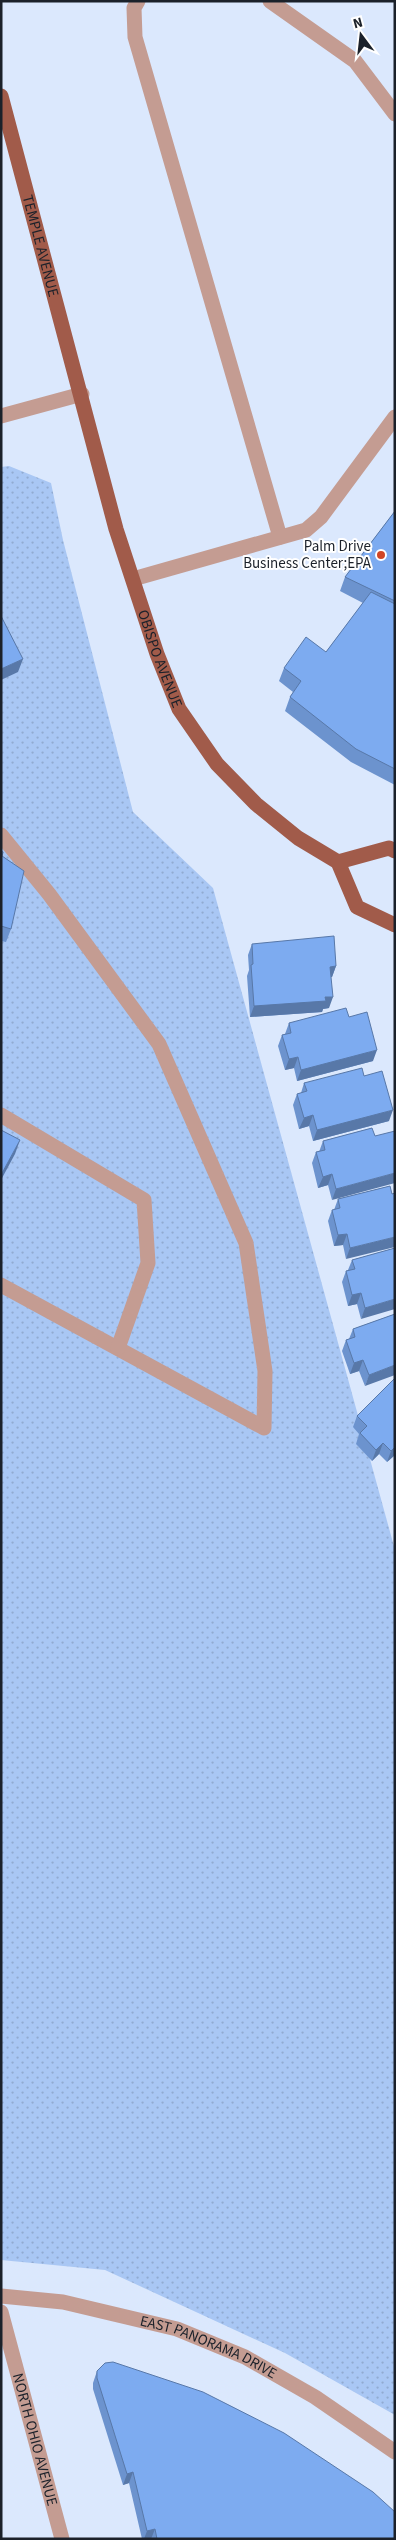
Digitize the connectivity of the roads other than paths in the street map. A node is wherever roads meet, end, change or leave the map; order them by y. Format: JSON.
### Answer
{"nodes":[{"id":1,"x":138,"y":1,"type":"edge"},
{"id":2,"x":270,"y":1,"type":"edge"},
{"id":3,"x":1,"y":96,"type":"edge"},
{"id":4,"x":395,"y":114,"type":"edge"},
{"id":5,"x":82,"y":394,"type":"junction"},
{"id":6,"x":1,"y":416,"type":"edge"},
{"id":7,"x":395,"y":417,"type":"edge"},
{"id":8,"x":280,"y":537,"type":"junction"},
{"id":9,"x":133,"y":579,"type":"junction"},
{"id":10,"x":1,"y":835,"type":"edge"},
{"id":11,"x":395,"y":851,"type":"edge"},
{"id":12,"x":338,"y":862,"type":"junction"},
{"id":13,"x":395,"y":925,"type":"edge"},
{"id":14,"x":1,"y":1115,"type":"edge"},
{"id":15,"x":1,"y":1285,"type":"edge"},
{"id":16,"x":118,"y":1348,"type":"junction"},
{"id":17,"x":1,"y":2296,"type":"edge"},
{"id":18,"x":1,"y":2312,"type":"edge"},
{"id":19,"x":395,"y":2452,"type":"edge"},
{"id":20,"x":62,"y":2539,"type":"edge"}],
"edges":[{"from":1,"to":8,"type":"street"},
{"from":2,"to":4,"type":"street"},
{"from":3,"to":5,"type":"main road","name":"TEMPLE AVENUE"},
{"from":5,"to":6,"type":"street"},
{"from":5,"to":9,"type":"main road","name":"OBISPO AVENUE"},
{"from":7,"to":8,"type":"street"},
{"from":8,"to":9,"type":"street"},
{"from":9,"to":12,"type":"main road","name":"OBISPO AVENUE"},
{"from":10,"to":16,"type":"street"},
{"from":11,"to":12,"type":"main road"},
{"from":12,"to":13,"type":"main road"},
{"from":14,"to":16,"type":"street"},
{"from":15,"to":16,"type":"street"},
{"from":17,"to":19,"type":"street","name":"EAST PANORAMA DRIVE"},
{"from":18,"to":20,"type":"street","name":"NORTH OHIO AVENUE"}]}
